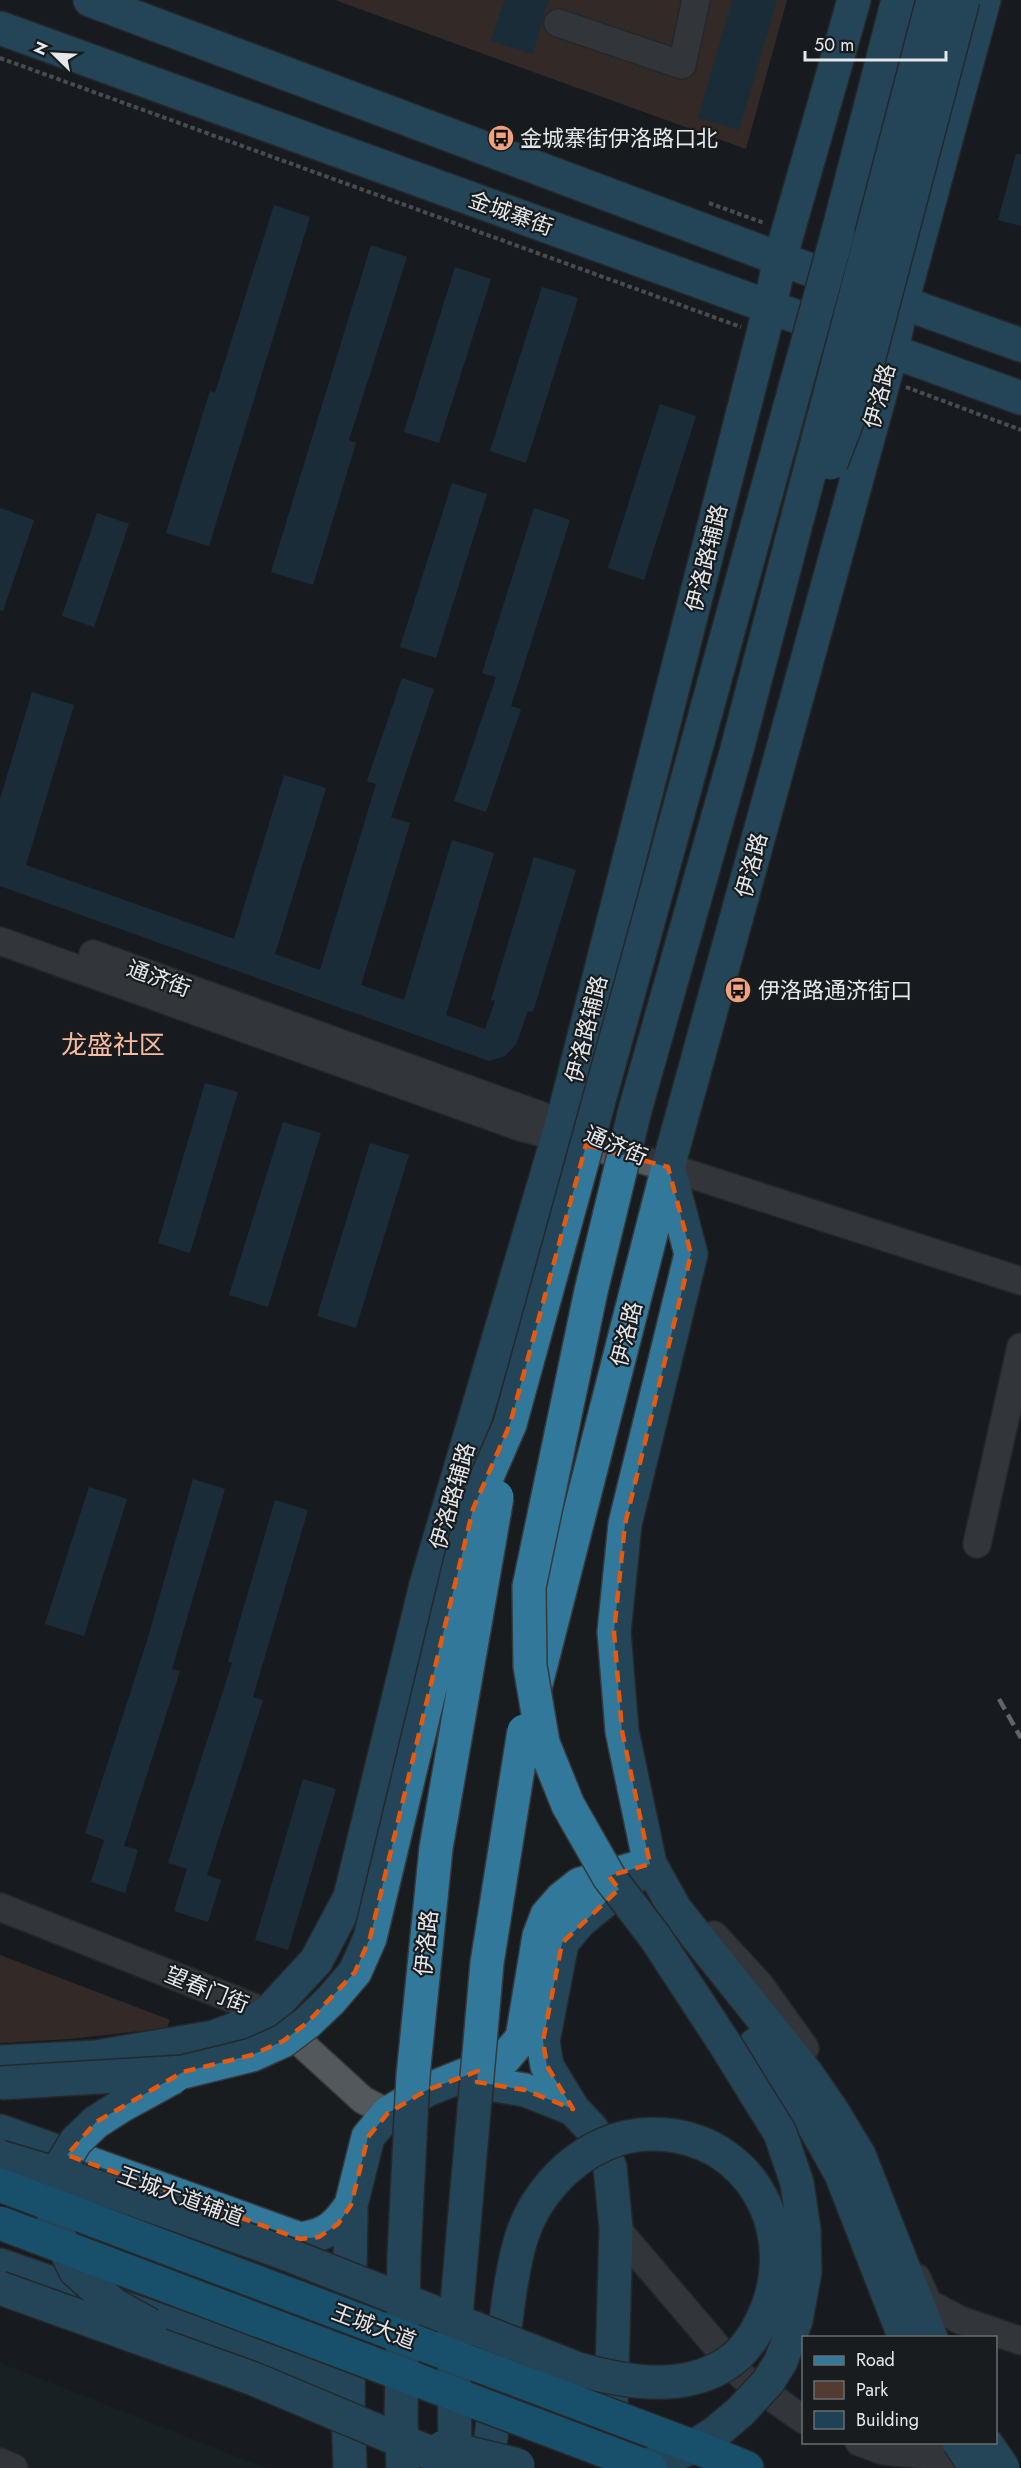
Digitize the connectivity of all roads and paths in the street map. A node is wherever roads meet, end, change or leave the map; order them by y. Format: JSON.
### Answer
{"nodes":[{"id":1,"x":90,"y":0,"type":"edge"},
{"id":2,"x":696,"y":0,"type":"edge"},
{"id":3,"x":854,"y":0,"type":"edge"},
{"id":4,"x":898,"y":0,"type":"edge"},
{"id":5,"x":933,"y":0,"type":"edge"},
{"id":6,"x":963,"y":0,"type":"edge"},
{"id":7,"x":984,"y":0,"type":"edge"},
{"id":8,"x":558,"y":23,"type":"dead end"},
{"id":9,"x":0,"y":28,"type":"edge"},
{"id":10,"x":0,"y":58,"type":"edge"},
{"id":11,"x":780,"y":259,"type":"junction"},
{"id":12,"x":902,"y":302,"type":"junction"},
{"id":13,"x":766,"y":321,"type":"junction"},
{"id":14,"x":1021,"y":345,"type":"edge"},
{"id":15,"x":887,"y":365,"type":"junction"},
{"id":16,"x":1021,"y":398,"type":"edge"},
{"id":17,"x":1021,"y":430,"type":"edge"},
{"id":18,"x":770,"y":624,"type":"junction"},
{"id":19,"x":0,"y":921,"type":"edge"},
{"id":20,"x":0,"y":941,"type":"edge"},
{"id":21,"x":560,"y":1130,"type":"junction"},
{"id":22,"x":668,"y":1167,"type":"junction"},
{"id":23,"x":1021,"y":1281,"type":"edge"},
{"id":24,"x":1021,"y":1347,"type":"edge"},
{"id":25,"x":1015,"y":1400,"type":"edge"},
{"id":26,"x":510,"y":1424,"type":"junction"},
{"id":27,"x":977,"y":1544,"type":"dead end"},
{"id":28,"x":650,"y":1864,"type":"junction"},
{"id":29,"x":0,"y":1907,"type":"edge"},
{"id":30,"x":0,"y":1926,"type":"edge"},
{"id":31,"x":655,"y":1937,"type":"junction"},
{"id":32,"x":260,"y":2018,"type":"junction"},
{"id":33,"x":0,"y":2062,"type":"edge"},
{"id":34,"x":183,"y":2072,"type":"junction"},
{"id":35,"x":459,"y":2079,"type":"junction"},
{"id":36,"x":0,"y":2083,"type":"edge"},
{"id":37,"x":573,"y":2109,"type":"junction"},
{"id":38,"x":378,"y":2125,"type":"junction"},
{"id":39,"x":0,"y":2131,"type":"edge"},
{"id":40,"x":0,"y":2157,"type":"edge"},
{"id":41,"x":0,"y":2185,"type":"edge"},
{"id":42,"x":351,"y":2205,"type":"junction"},
{"id":43,"x":0,"y":2223,"type":"edge"},
{"id":44,"x":616,"y":2228,"type":"junction"},
{"id":45,"x":0,"y":2265,"type":"edge"},
{"id":46,"x":0,"y":2288,"type":"edge"},
{"id":47,"x":928,"y":2303,"type":"junction"},
{"id":48,"x":905,"y":2336,"type":"edge"},
{"id":49,"x":931,"y":2336,"type":"edge"},
{"id":50,"x":941,"y":2336,"type":"edge"},
{"id":51,"x":1021,"y":2341,"type":"edge"},
{"id":52,"x":254,"y":2379,"type":"junction"},
{"id":53,"x":348,"y":2411,"type":"junction"},
{"id":54,"x":802,"y":2419,"type":"edge"},
{"id":55,"x":377,"y":2430,"type":"junction"},
{"id":56,"x":865,"y":2444,"type":"edge"},
{"id":57,"x":960,"y":2444,"type":"edge"},
{"id":58,"x":1001,"y":2457,"type":"edge"},
{"id":59,"x":0,"y":2463,"type":"edge"},
{"id":60,"x":14,"y":2468,"type":"edge"},
{"id":61,"x":350,"y":2468,"type":"edge"},
{"id":62,"x":403,"y":2468,"type":"edge"},
{"id":63,"x":454,"y":2468,"type":"edge"},
{"id":64,"x":466,"y":2468,"type":"edge"},
{"id":65,"x":487,"y":2468,"type":"edge"},
{"id":66,"x":532,"y":2468,"type":"edge"},
{"id":67,"x":610,"y":2468,"type":"edge"},
{"id":68,"x":636,"y":2468,"type":"edge"},
{"id":69,"x":650,"y":2468,"type":"edge"},
{"id":70,"x":747,"y":2468,"type":"edge"},
{"id":71,"x":976,"y":2468,"type":"edge"}],
"edges":[{"from":1,"to":11,"type":"main road"},
{"from":2,"to":8,"type":"street"},
{"from":3,"to":11,"type":"main road","name":"伊洛路辅路"},
{"from":4,"to":26,"type":"main road","bridge":true},
{"from":5,"to":18,"type":"main road","bridge":true},
{"from":6,"to":18,"type":"main road","bridge":true},
{"from":7,"to":12,"type":"main road","name":"伊洛路"},
{"from":9,"to":13,"type":"main road","name":"金城寨街"},
{"from":10,"to":13,"type":"path"},
{"from":11,"to":12,"type":"main road"},
{"from":11,"to":13,"type":"main road","name":"伊洛路辅路"},
{"from":12,"to":14,"type":"main road"},
{"from":12,"to":15,"type":"main road","name":"伊洛路"},
{"from":13,"to":15,"type":"main road","name":"金城寨街"},
{"from":13,"to":21,"type":"main road","name":"伊洛路辅路"},
{"from":15,"to":16,"type":"main road","name":"金城寨街"},
{"from":15,"to":17,"type":"path"},
{"from":15,"to":22,"type":"main road","name":"伊洛路"},
{"from":18,"to":31,"type":"main road","bridge":true},
{"from":19,"to":21,"type":"street","name":"通济街"},
{"from":20,"to":21,"type":"street","name":"通济街"},
{"from":21,"to":22,"type":"street","name":"通济街"},
{"from":21,"to":32,"type":"main road","name":"伊洛路辅路"},
{"from":22,"to":23,"type":"street","name":"通济街"},
{"from":22,"to":28,"type":"main road"},
{"from":22,"to":63,"type":"main road","name":"伊洛路","bridge":true},
{"from":24,"to":25,"type":"street"},
{"from":25,"to":27,"type":"street"},
{"from":26,"to":34,"type":"main road","bridge":true},
{"from":26,"to":62,"type":"main road","name":"伊洛路","bridge":true},
{"from":28,"to":35,"type":"main road"},
{"from":28,"to":37,"type":"main road"},
{"from":28,"to":47,"type":"street"},
{"from":28,"to":49,"type":"main road"},
{"from":29,"to":32,"type":"street","name":"望春门街"},
{"from":30,"to":32,"type":"street","name":"望春门街"},
{"from":31,"to":48,"type":"main road","bridge":true},
{"from":31,"to":68,"type":"main road","bridge":true},
{"from":32,"to":33,"type":"main road"},
{"from":32,"to":38,"type":"street","name":"望春门街"},
{"from":34,"to":36,"type":"main road","bridge":true},
{"from":34,"to":52,"type":"main road","bridge":true},
{"from":35,"to":37,"type":"main road"},
{"from":35,"to":38,"type":"main road"},
{"from":37,"to":44,"type":"main road"},
{"from":38,"to":42,"type":"main road"},
{"from":39,"to":42,"type":"main road","name":"王城大道辅道"},
{"from":40,"to":65,"type":"main road","bridge":true},
{"from":41,"to":70,"type":"highway","name":"王城大道","bridge":true},
{"from":42,"to":53,"type":"main road"},
{"from":43,"to":69,"type":"highway","name":"王城大道","bridge":true},
{"from":44,"to":54,"type":"street"},
{"from":44,"to":67,"type":"main road"},
{"from":45,"to":53,"type":"main road"},
{"from":46,"to":52,"type":"main road","bridge":true},
{"from":47,"to":50,"type":"street"},
{"from":47,"to":51,"type":"street"},
{"from":52,"to":55,"type":"main road","bridge":true},
{"from":53,"to":61,"type":"main road"},
{"from":55,"to":64,"type":"main road","bridge":true},
{"from":55,"to":66,"type":"main road","bridge":true},
{"from":56,"to":58,"type":"street"},
{"from":57,"to":71,"type":"main road","bridge":true},
{"from":59,"to":60,"type":"street"}]}
